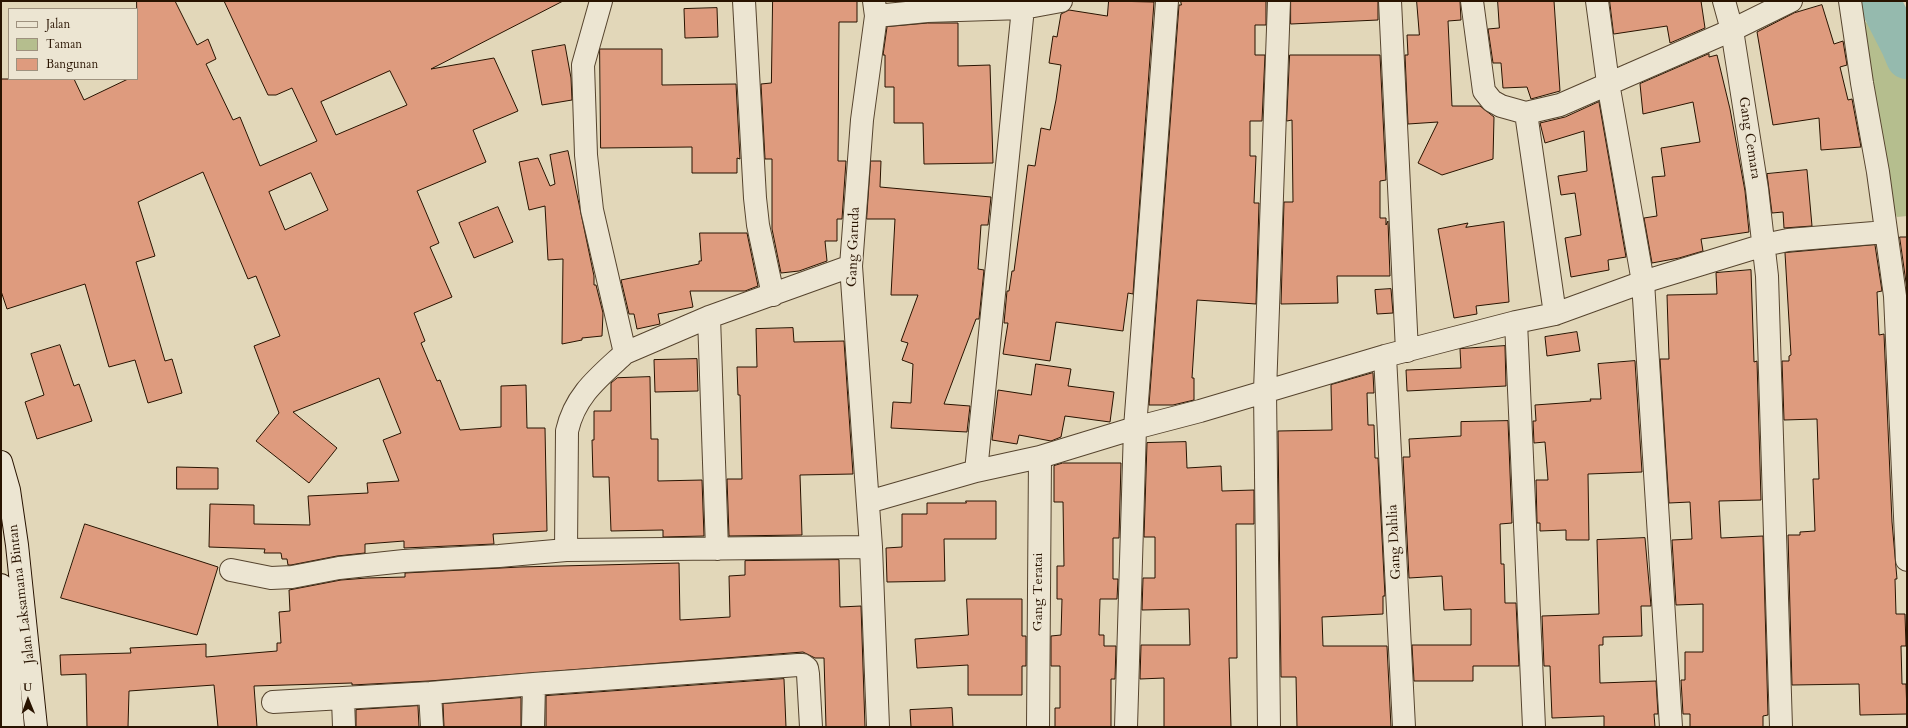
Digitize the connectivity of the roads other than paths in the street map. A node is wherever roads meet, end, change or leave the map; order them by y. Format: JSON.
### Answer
{"nodes":[{"id":1,"x":600,"y":1,"type":"edge"},
{"id":2,"x":744,"y":1,"type":"edge"},
{"id":3,"x":1061,"y":1,"type":"edge"},
{"id":4,"x":1167,"y":1,"type":"edge"},
{"id":5,"x":1279,"y":1,"type":"edge"},
{"id":6,"x":1390,"y":1,"type":"edge"},
{"id":7,"x":1472,"y":1,"type":"edge"},
{"id":8,"x":1597,"y":1,"type":"edge"},
{"id":9,"x":1724,"y":1,"type":"edge"},
{"id":10,"x":1791,"y":1,"type":"edge"},
{"id":11,"x":1850,"y":1,"type":"edge"},
{"id":12,"x":1022,"y":5,"type":"edge"},
{"id":13,"x":875,"y":8,"type":"edge"},
{"id":14,"x":1732,"y":30,"type":"junction"},
{"id":15,"x":1608,"y":83,"type":"junction"},
{"id":16,"x":1526,"y":113,"type":"junction"},
{"id":17,"x":1886,"y":232,"type":"junction"},
{"id":18,"x":1764,"y":245,"type":"junction"},
{"id":19,"x":851,"y":266,"type":"junction"},
{"id":20,"x":1643,"y":282,"type":"junction"},
{"id":21,"x":773,"y":295,"type":"junction"},
{"id":22,"x":1556,"y":314,"type":"junction"},
{"id":23,"x":709,"y":317,"type":"junction"},
{"id":24,"x":1516,"y":322,"type":"junction"},
{"id":25,"x":1407,"y":352,"type":"junction"},
{"id":26,"x":625,"y":353,"type":"junction"},
{"id":27,"x":1385,"y":356,"type":"junction"},
{"id":28,"x":1265,"y":392,"type":"junction"},
{"id":29,"x":1135,"y":428,"type":"junction"},
{"id":30,"x":1040,"y":457,"type":"junction"},
{"id":31,"x":1,"y":462,"type":"edge"},
{"id":32,"x":976,"y":471,"type":"junction"},
{"id":33,"x":868,"y":502,"type":"junction"},
{"id":34,"x":871,"y":547,"type":"junction"},
{"id":35,"x":717,"y":549,"type":"junction"},
{"id":36,"x":566,"y":550,"type":"junction"},
{"id":37,"x":1907,"y":560,"type":"edge"},
{"id":38,"x":231,"y":570,"type":"dead end"},
{"id":39,"x":1,"y":585,"type":"edge"},
{"id":40,"x":534,"y":684,"type":"junction"},
{"id":41,"x":430,"y":693,"type":"junction"},
{"id":42,"x":343,"y":699,"type":"junction"},
{"id":43,"x":34,"y":700,"type":"junction"},
{"id":44,"x":11,"y":702,"type":"junction"},
{"id":45,"x":273,"y":702,"type":"dead end"},
{"id":46,"x":13,"y":727,"type":"edge"},
{"id":47,"x":36,"y":727,"type":"edge"},
{"id":48,"x":344,"y":727,"type":"edge"},
{"id":49,"x":432,"y":727,"type":"edge"},
{"id":50,"x":533,"y":727,"type":"edge"},
{"id":51,"x":811,"y":727,"type":"edge"},
{"id":52,"x":878,"y":727,"type":"edge"},
{"id":53,"x":1038,"y":727,"type":"edge"},
{"id":54,"x":1126,"y":727,"type":"edge"},
{"id":55,"x":1269,"y":727,"type":"edge"},
{"id":56,"x":1404,"y":727,"type":"edge"},
{"id":57,"x":1534,"y":727,"type":"edge"},
{"id":58,"x":1671,"y":727,"type":"edge"},
{"id":59,"x":1781,"y":727,"type":"edge"}],
"edges":[{"from":1,"to":26,"type":"street"},
{"from":2,"to":21,"type":"street"},
{"from":3,"to":12,"type":"street"},
{"from":4,"to":29,"type":"street"},
{"from":5,"to":28,"type":"street"},
{"from":6,"to":25,"type":"street"},
{"from":7,"to":16,"type":"street"},
{"from":8,"to":15,"type":"street"},
{"from":9,"to":14,"type":"street","name":"Gang Cemara"},
{"from":10,"to":14,"type":"street"},
{"from":11,"to":17,"type":"street"},
{"from":12,"to":13,"type":"street"},
{"from":12,"to":32,"type":"street"},
{"from":13,"to":19,"type":"street","name":"Gang Garuda"},
{"from":14,"to":15,"type":"street"},
{"from":14,"to":18,"type":"street","name":"Gang Cemara"},
{"from":15,"to":16,"type":"street"},
{"from":15,"to":20,"type":"street"},
{"from":16,"to":22,"type":"street"},
{"from":17,"to":18,"type":"street"},
{"from":17,"to":37,"type":"street"},
{"from":18,"to":20,"type":"street"},
{"from":18,"to":59,"type":"street","name":"Gang Cemara"},
{"from":19,"to":21,"type":"street"},
{"from":19,"to":33,"type":"street","name":"Gang Garuda"},
{"from":20,"to":22,"type":"street"},
{"from":20,"to":58,"type":"street"},
{"from":21,"to":23,"type":"street"},
{"from":22,"to":24,"type":"street"},
{"from":23,"to":26,"type":"street"},
{"from":23,"to":35,"type":"street"},
{"from":24,"to":25,"type":"street"},
{"from":24,"to":57,"type":"street"},
{"from":25,"to":27,"type":"street"},
{"from":26,"to":36,"type":"street"},
{"from":27,"to":28,"type":"street"},
{"from":27,"to":56,"type":"street","name":"Gang Dahlia"},
{"from":28,"to":29,"type":"street"},
{"from":28,"to":55,"type":"street"},
{"from":29,"to":30,"type":"street"},
{"from":29,"to":54,"type":"street"},
{"from":30,"to":32,"type":"street"},
{"from":30,"to":53,"type":"street","name":"Gang Teratai"},
{"from":31,"to":43,"type":"street","name":"Jalan Laksamana Bintan"},
{"from":32,"to":33,"type":"street"},
{"from":33,"to":34,"type":"street","name":"Gang Garuda"},
{"from":34,"to":35,"type":"street"},
{"from":34,"to":52,"type":"street","name":"Gang Garuda"},
{"from":35,"to":36,"type":"street"},
{"from":36,"to":38,"type":"street"},
{"from":39,"to":44,"type":"street","name":"Jalan Laksamana Bintan"},
{"from":40,"to":41,"type":"street"},
{"from":40,"to":50,"type":"street"},
{"from":40,"to":51,"type":"street"},
{"from":41,"to":42,"type":"street"},
{"from":41,"to":49,"type":"street"},
{"from":42,"to":45,"type":"street"},
{"from":42,"to":48,"type":"street"},
{"from":43,"to":44,"type":"street"},
{"from":43,"to":47,"type":"street","name":"Jalan Laksamana Bintan"},
{"from":44,"to":46,"type":"street","name":"Jalan Laksamana Bintan"}]}
